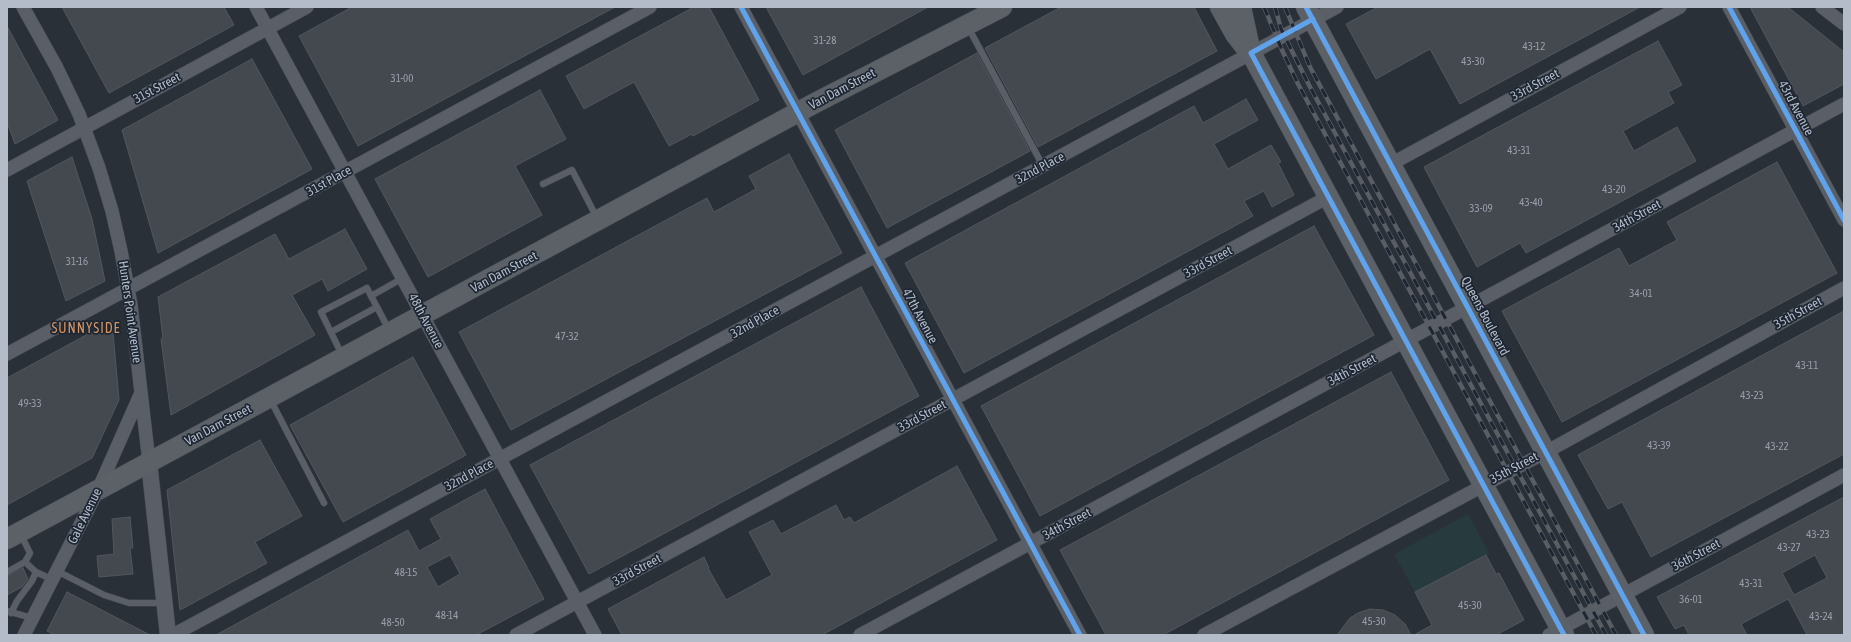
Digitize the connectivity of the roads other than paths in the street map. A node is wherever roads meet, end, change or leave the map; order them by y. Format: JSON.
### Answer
{"nodes":[{"id":1,"x":23,"y":7,"type":"edge"},
{"id":2,"x":256,"y":7,"type":"edge"},
{"id":3,"x":307,"y":7,"type":"edge"},
{"id":4,"x":650,"y":7,"type":"edge"},
{"id":5,"x":741,"y":7,"type":"edge"},
{"id":6,"x":1002,"y":7,"type":"edge"},
{"id":7,"x":1220,"y":7,"type":"edge"},
{"id":8,"x":1241,"y":7,"type":"edge"},
{"id":9,"x":1337,"y":7,"type":"edge"},
{"id":10,"x":1680,"y":7,"type":"edge"},
{"id":11,"x":1729,"y":7,"type":"edge"},
{"id":12,"x":1822,"y":7,"type":"edge"},
{"id":13,"x":1310,"y":13,"type":"edge"},
{"id":14,"x":1844,"y":24,"type":"edge"},
{"id":15,"x":967,"y":26,"type":"junction"},
{"id":16,"x":268,"y":28,"type":"junction"},
{"id":17,"x":1251,"y":53,"type":"junction"},
{"id":18,"x":1844,"y":104,"type":"edge"},
{"id":19,"x":798,"y":113,"type":"junction"},
{"id":20,"x":84,"y":127,"type":"junction"},
{"id":21,"x":1796,"y":130,"type":"junction"},
{"id":22,"x":1390,"y":164,"type":"junction"},
{"id":23,"x":1043,"y":166,"type":"junction"},
{"id":24,"x":7,"y":170,"type":"edge"},
{"id":25,"x":346,"y":171,"type":"junction"},
{"id":26,"x":543,"y":184,"type":"dead end"},
{"id":27,"x":1328,"y":197,"type":"junction"},
{"id":28,"x":1844,"y":220,"type":"edge"},
{"id":29,"x":598,"y":221,"type":"junction"},
{"id":30,"x":875,"y":256,"type":"junction"},
{"id":31,"x":403,"y":278,"type":"junction"},
{"id":32,"x":1844,"y":288,"type":"edge"},
{"id":33,"x":128,"y":289,"type":"junction"},
{"id":34,"x":371,"y":296,"type":"junction"},
{"id":35,"x":377,"y":307,"type":"junction"},
{"id":36,"x":1468,"y":308,"type":"junction"},
{"id":37,"x":423,"y":315,"type":"junction"},
{"id":38,"x":331,"y":332,"type":"junction"},
{"id":39,"x":391,"y":333,"type":"junction"},
{"id":40,"x":1406,"y":341,"type":"junction"},
{"id":41,"x":7,"y":354,"type":"edge"},
{"id":42,"x":343,"y":358,"type":"junction"},
{"id":43,"x":140,"y":395,"type":"junction"},
{"id":44,"x":269,"y":398,"type":"junction"},
{"id":45,"x":953,"y":400,"type":"junction"},
{"id":46,"x":1546,"y":452,"type":"junction"},
{"id":47,"x":500,"y":458,"type":"junction"},
{"id":48,"x":148,"y":462,"type":"junction"},
{"id":49,"x":1844,"y":475,"type":"edge"},
{"id":50,"x":1483,"y":485,"type":"junction"},
{"id":51,"x":98,"y":490,"type":"junction"},
{"id":52,"x":324,"y":503,"type":"dead end"},
{"id":53,"x":14,"y":536,"type":"edge"},
{"id":54,"x":1030,"y":543,"type":"junction"},
{"id":55,"x":25,"y":562,"type":"junction"},
{"id":56,"x":7,"y":572,"type":"edge"},
{"id":57,"x":36,"y":572,"type":"junction"},
{"id":58,"x":55,"y":576,"type":"junction"},
{"id":59,"x":1622,"y":595,"type":"junction"},
{"id":60,"x":164,"y":603,"type":"junction"},
{"id":61,"x":577,"y":603,"type":"junction"},
{"id":62,"x":9,"y":612,"type":"edge"},
{"id":63,"x":33,"y":618,"type":"junction"},
{"id":64,"x":1558,"y":633,"type":"edge"},
{"id":65,"x":24,"y":635,"type":"edge"},
{"id":66,"x":168,"y":635,"type":"edge"},
{"id":67,"x":173,"y":635,"type":"edge"},
{"id":68,"x":516,"y":635,"type":"edge"},
{"id":69,"x":595,"y":635,"type":"edge"},
{"id":70,"x":860,"y":635,"type":"edge"},
{"id":71,"x":1080,"y":635,"type":"edge"},
{"id":72,"x":1204,"y":635,"type":"edge"},
{"id":73,"x":1644,"y":635,"type":"edge"}],
"edges":[{"from":1,"to":20,"type":"street","name":"Hunters Point Avenue"},
{"from":2,"to":16,"type":"street","name":"48th Avenue"},
{"from":3,"to":16,"type":"street","name":"31st Street"},
{"from":4,"to":25,"type":"street","name":"31st Place"},
{"from":5,"to":19,"type":"street","name":"47th Avenue"},
{"from":6,"to":15,"type":"main road","name":"Van Dam Street"},
{"from":7,"to":17,"type":"main road"},
{"from":8,"to":17,"type":"main road"},
{"from":9,"to":13,"type":"street","name":"32nd Place"},
{"from":10,"to":22,"type":"street","name":"33rd Street"},
{"from":11,"to":21,"type":"street","name":"43rd Avenue"},
{"from":12,"to":14,"type":"street"},
{"from":13,"to":17,"type":"street","name":"32nd Place"},
{"from":13,"to":22,"type":"main road","name":"Queens Boulevard"},
{"from":15,"to":19,"type":"main road","name":"Van Dam Street"},
{"from":15,"to":23,"type":"lane"},
{"from":16,"to":20,"type":"street","name":"31st Street"},
{"from":16,"to":25,"type":"street","name":"48th Avenue"},
{"from":17,"to":23,"type":"street","name":"32nd Place"},
{"from":17,"to":27,"type":"main road"},
{"from":18,"to":21,"type":"street","name":"34th Street"},
{"from":19,"to":29,"type":"main road","name":"Van Dam Street"},
{"from":19,"to":30,"type":"street","name":"47th Avenue"},
{"from":20,"to":24,"type":"street","name":"31st Street"},
{"from":20,"to":33,"type":"street","name":"Hunters Point Avenue"},
{"from":21,"to":28,"type":"street","name":"43rd Avenue"},
{"from":21,"to":36,"type":"street","name":"34th Street"},
{"from":22,"to":36,"type":"main road","name":"Queens Boulevard"},
{"from":23,"to":30,"type":"street","name":"32nd Place"},
{"from":25,"to":31,"type":"street","name":"48th Avenue"},
{"from":25,"to":33,"type":"street","name":"31st Place"},
{"from":26,"to":29,"type":"lane"},
{"from":27,"to":40,"type":"main road"},
{"from":27,"to":45,"type":"street","name":"33rd Street"},
{"from":29,"to":37,"type":"main road","name":"Van Dam Street"},
{"from":30,"to":45,"type":"street","name":"47th Avenue"},
{"from":30,"to":47,"type":"street","name":"32nd Place"},
{"from":31,"to":34,"type":"lane"},
{"from":31,"to":37,"type":"street","name":"48th Avenue"},
{"from":32,"to":46,"type":"street","name":"35th Street"},
{"from":33,"to":41,"type":"street","name":"31st Place"},
{"from":33,"to":43,"type":"street","name":"Hunters Point Avenue"},
{"from":34,"to":35,"type":"lane"},
{"from":34,"to":38,"type":"lane"},
{"from":35,"to":38,"type":"lane"},
{"from":35,"to":39,"type":"lane"},
{"from":36,"to":40,"type":"street","name":"34th Street"},
{"from":36,"to":46,"type":"main road","name":"Queens Boulevard"},
{"from":37,"to":39,"type":"main road","name":"Van Dam Street"},
{"from":37,"to":47,"type":"street","name":"48th Avenue"},
{"from":38,"to":42,"type":"lane"},
{"from":39,"to":42,"type":"main road","name":"Van Dam Street"},
{"from":40,"to":50,"type":"main road"},
{"from":40,"to":54,"type":"street","name":"34th Street"},
{"from":42,"to":44,"type":"main road","name":"Van Dam Street"},
{"from":43,"to":48,"type":"street","name":"Hunters Point Avenue"},
{"from":43,"to":51,"type":"street","name":"Gale Avenue"},
{"from":44,"to":48,"type":"main road","name":"Van Dam Street"},
{"from":44,"to":52,"type":"lane"},
{"from":45,"to":54,"type":"street","name":"47th Avenue"},
{"from":45,"to":61,"type":"street","name":"33rd Street"},
{"from":46,"to":50,"type":"street","name":"35th Street"},
{"from":46,"to":59,"type":"main road","name":"Queens Boulevard"},
{"from":47,"to":61,"type":"street","name":"48th Avenue"},
{"from":47,"to":67,"type":"street","name":"32nd Place"},
{"from":48,"to":51,"type":"main road","name":"Van Dam Street"},
{"from":48,"to":60,"type":"street","name":"Hunters Point Avenue"},
{"from":49,"to":59,"type":"street","name":"36th Street"},
{"from":50,"to":64,"type":"main road"},
{"from":50,"to":72,"type":"street","name":"35th Street"},
{"from":51,"to":53,"type":"main road","name":"Van Dam Street"},
{"from":51,"to":58,"type":"street","name":"Gale Avenue"},
{"from":53,"to":55,"type":"lane"},
{"from":54,"to":70,"type":"street","name":"34th Street"},
{"from":54,"to":71,"type":"street","name":"47th Avenue"},
{"from":55,"to":56,"type":"lane"},
{"from":55,"to":57,"type":"lane"},
{"from":57,"to":58,"type":"lane"},
{"from":57,"to":62,"type":"lane"},
{"from":58,"to":60,"type":"lane"},
{"from":58,"to":63,"type":"street","name":"Gale Avenue"},
{"from":59,"to":64,"type":"street","name":"36th Street"},
{"from":59,"to":73,"type":"main road","name":"Queens Boulevard"},
{"from":60,"to":66,"type":"street","name":"Hunters Point Avenue"},
{"from":61,"to":68,"type":"street","name":"33rd Street"},
{"from":61,"to":69,"type":"street","name":"48th Avenue"},
{"from":62,"to":63,"type":"lane"},
{"from":63,"to":65,"type":"street","name":"Gale Avenue"}]}
